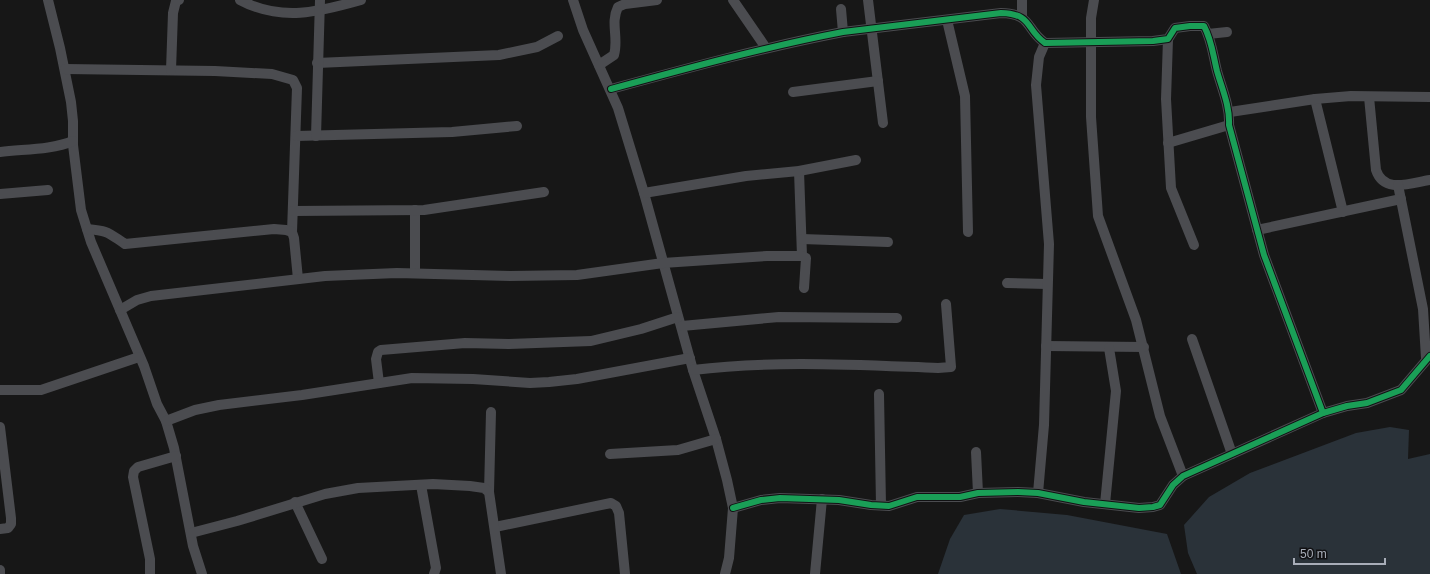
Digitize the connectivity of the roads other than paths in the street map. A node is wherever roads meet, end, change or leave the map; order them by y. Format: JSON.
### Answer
{"nodes":[{"id":1,"x":48,"y":0,"type":"edge"},
{"id":2,"x":178,"y":0,"type":"edge"},
{"id":3,"x":240,"y":0,"type":"edge"},
{"id":4,"x":320,"y":0,"type":"edge"},
{"id":5,"x":361,"y":0,"type":"edge"},
{"id":6,"x":573,"y":0,"type":"edge"},
{"id":7,"x":657,"y":0,"type":"edge"},
{"id":8,"x":732,"y":0,"type":"edge"},
{"id":9,"x":868,"y":0,"type":"edge"},
{"id":10,"x":1022,"y":0,"type":"edge"},
{"id":11,"x":1094,"y":0,"type":"edge"},
{"id":12,"x":628,"y":2,"type":"edge"},
{"id":13,"x":841,"y":9,"type":"dead end"},
{"id":14,"x":320,"y":12,"type":"junction"},
{"id":15,"x":1022,"y":17,"type":"junction"},
{"id":16,"x":947,"y":20,"type":"junction"},
{"id":17,"x":871,"y":29,"type":"junction"},
{"id":18,"x":844,"y":32,"type":"junction"},
{"id":19,"x":1227,"y":32,"type":"dead end"},
{"id":20,"x":1208,"y":34,"type":"junction"},
{"id":21,"x":558,"y":36,"type":"dead end"},
{"id":22,"x":1168,"y":40,"type":"junction"},
{"id":23,"x":1045,"y":43,"type":"junction"},
{"id":24,"x":1091,"y":43,"type":"junction"},
{"id":25,"x":766,"y":48,"type":"junction"},
{"id":26,"x":317,"y":63,"type":"junction"},
{"id":27,"x":599,"y":65,"type":"junction"},
{"id":28,"x":65,"y":69,"type":"junction"},
{"id":29,"x":171,"y":70,"type":"junction"},
{"id":30,"x":878,"y":80,"type":"junction"},
{"id":31,"x":611,"y":89,"type":"junction"},
{"id":32,"x":793,"y":92,"type":"dead end"},
{"id":33,"x":1369,"y":97,"type":"junction"},
{"id":34,"x":1430,"y":97,"type":"edge"},
{"id":35,"x":1315,"y":99,"type":"junction"},
{"id":36,"x":1230,"y":112,"type":"junction"},
{"id":37,"x":883,"y":123,"type":"dead end"},
{"id":38,"x":1229,"y":125,"type":"junction"},
{"id":39,"x":517,"y":126,"type":"dead end"},
{"id":40,"x":296,"y":136,"type":"junction"},
{"id":41,"x":316,"y":136,"type":"junction"},
{"id":42,"x":73,"y":141,"type":"junction"},
{"id":43,"x":1168,"y":143,"type":"junction"},
{"id":44,"x":0,"y":152,"type":"edge"},
{"id":45,"x":856,"y":160,"type":"dead end"},
{"id":46,"x":799,"y":171,"type":"junction"},
{"id":47,"x":1430,"y":180,"type":"edge"},
{"id":48,"x":1398,"y":185,"type":"junction"},
{"id":49,"x":48,"y":190,"type":"dead end"},
{"id":50,"x":544,"y":192,"type":"dead end"},
{"id":51,"x":644,"y":193,"type":"junction"},
{"id":52,"x":0,"y":194,"type":"edge"},
{"id":53,"x":1401,"y":199,"type":"junction"},
{"id":54,"x":293,"y":210,"type":"junction"},
{"id":55,"x":415,"y":210,"type":"junction"},
{"id":56,"x":1343,"y":212,"type":"junction"},
{"id":57,"x":87,"y":229,"type":"junction"},
{"id":58,"x":1257,"y":230,"type":"junction"},
{"id":59,"x":292,"y":232,"type":"junction"},
{"id":60,"x":968,"y":232,"type":"dead end"},
{"id":61,"x":802,"y":239,"type":"junction"},
{"id":62,"x":888,"y":242,"type":"dead end"},
{"id":63,"x":1194,"y":245,"type":"dead end"},
{"id":64,"x":802,"y":256,"type":"junction"},
{"id":65,"x":663,"y":264,"type":"junction"},
{"id":66,"x":415,"y":273,"type":"junction"},
{"id":67,"x":298,"y":279,"type":"junction"},
{"id":68,"x":1007,"y":283,"type":"dead end"},
{"id":69,"x":1047,"y":284,"type":"junction"},
{"id":70,"x":804,"y":288,"type":"dead end"},
{"id":71,"x":946,"y":304,"type":"dead end"},
{"id":72,"x":120,"y":310,"type":"junction"},
{"id":73,"x":897,"y":318,"type":"dead end"},
{"id":74,"x":680,"y":322,"type":"junction"},
{"id":75,"x":1192,"y":339,"type":"dead end"},
{"id":76,"x":1046,"y":346,"type":"junction"},
{"id":77,"x":1144,"y":347,"type":"junction"},
{"id":78,"x":1109,"y":348,"type":"junction"},
{"id":79,"x":139,"y":356,"type":"junction"},
{"id":80,"x":1428,"y":357,"type":"edge"},
{"id":81,"x":690,"y":358,"type":"junction"},
{"id":82,"x":693,"y":370,"type":"junction"},
{"id":83,"x":379,"y":383,"type":"junction"},
{"id":84,"x":0,"y":390,"type":"edge"},
{"id":85,"x":879,"y":394,"type":"dead end"},
{"id":86,"x":491,"y":412,"type":"dead end"},
{"id":87,"x":1323,"y":412,"type":"junction"},
{"id":88,"x":166,"y":421,"type":"junction"},
{"id":89,"x":0,"y":427,"type":"edge"},
{"id":90,"x":716,"y":439,"type":"junction"},
{"id":91,"x":976,"y":452,"type":"dead end"},
{"id":92,"x":610,"y":454,"type":"dead end"},
{"id":93,"x":1232,"y":454,"type":"junction"},
{"id":94,"x":176,"y":456,"type":"junction"},
{"id":95,"x":2,"y":466,"type":"edge"},
{"id":96,"x":1183,"y":476,"type":"junction"},
{"id":97,"x":421,"y":485,"type":"junction"},
{"id":98,"x":490,"y":492,"type":"junction"},
{"id":99,"x":978,"y":493,"type":"junction"},
{"id":100,"x":1038,"y":493,"type":"junction"},
{"id":101,"x":822,"y":499,"type":"junction"},
{"id":102,"x":295,"y":502,"type":"junction"},
{"id":103,"x":1105,"y":504,"type":"junction"},
{"id":104,"x":881,"y":505,"type":"junction"},
{"id":105,"x":733,"y":508,"type":"junction"},
{"id":106,"x":495,"y":527,"type":"junction"},
{"id":107,"x":0,"y":529,"type":"edge"},
{"id":108,"x":191,"y":533,"type":"junction"},
{"id":109,"x":322,"y":559,"type":"dead end"},
{"id":110,"x":0,"y":570,"type":"edge"},
{"id":111,"x":0,"y":574,"type":"edge"},
{"id":112,"x":150,"y":574,"type":"edge"},
{"id":113,"x":202,"y":574,"type":"edge"},
{"id":114,"x":434,"y":574,"type":"edge"},
{"id":115,"x":501,"y":574,"type":"edge"},
{"id":116,"x":625,"y":574,"type":"edge"},
{"id":117,"x":725,"y":574,"type":"edge"},
{"id":118,"x":815,"y":574,"type":"edge"}],
"edges":[{"from":1,"to":28,"type":"street"},
{"from":2,"to":29,"type":"street"},
{"from":3,"to":14,"type":"street"},
{"from":4,"to":14,"type":"street"},
{"from":5,"to":14,"type":"street"},
{"from":6,"to":27,"type":"street"},
{"from":7,"to":12,"type":"street"},
{"from":8,"to":25,"type":"street"},
{"from":9,"to":17,"type":"street"},
{"from":10,"to":15,"type":"street"},
{"from":11,"to":24,"type":"street"},
{"from":12,"to":27,"type":"street"},
{"from":13,"to":18,"type":"street"},
{"from":14,"to":26,"type":"street"},
{"from":15,"to":16,"type":"street"},
{"from":15,"to":23,"type":"street"},
{"from":16,"to":17,"type":"street"},
{"from":16,"to":60,"type":"street"},
{"from":17,"to":18,"type":"street"},
{"from":17,"to":30,"type":"street"},
{"from":18,"to":25,"type":"street"},
{"from":19,"to":20,"type":"street"},
{"from":20,"to":22,"type":"street"},
{"from":20,"to":36,"type":"street"},
{"from":21,"to":26,"type":"street"},
{"from":22,"to":24,"type":"street"},
{"from":22,"to":43,"type":"street"},
{"from":23,"to":24,"type":"street"},
{"from":23,"to":69,"type":"street"},
{"from":24,"to":77,"type":"street"},
{"from":25,"to":31,"type":"street"},
{"from":26,"to":41,"type":"street"},
{"from":27,"to":31,"type":"street"},
{"from":28,"to":29,"type":"street"},
{"from":28,"to":42,"type":"street"},
{"from":29,"to":40,"type":"street"},
{"from":30,"to":32,"type":"street"},
{"from":30,"to":37,"type":"street"},
{"from":31,"to":51,"type":"street"},
{"from":33,"to":34,"type":"street"},
{"from":33,"to":35,"type":"street"},
{"from":33,"to":48,"type":"street"},
{"from":35,"to":36,"type":"street"},
{"from":35,"to":56,"type":"street"},
{"from":36,"to":38,"type":"street"},
{"from":38,"to":43,"type":"street"},
{"from":38,"to":58,"type":"street"},
{"from":39,"to":41,"type":"street"},
{"from":40,"to":41,"type":"street"},
{"from":40,"to":54,"type":"street"},
{"from":42,"to":44,"type":"street"},
{"from":42,"to":57,"type":"street"},
{"from":43,"to":63,"type":"street"},
{"from":45,"to":46,"type":"street"},
{"from":46,"to":51,"type":"street"},
{"from":46,"to":61,"type":"street"},
{"from":47,"to":48,"type":"street"},
{"from":48,"to":53,"type":"street"},
{"from":49,"to":52,"type":"street"},
{"from":50,"to":55,"type":"street"},
{"from":51,"to":65,"type":"street"},
{"from":53,"to":56,"type":"street"},
{"from":53,"to":80,"type":"street"},
{"from":54,"to":55,"type":"street"},
{"from":54,"to":59,"type":"street"},
{"from":55,"to":66,"type":"street"},
{"from":56,"to":58,"type":"street"},
{"from":57,"to":59,"type":"street"},
{"from":57,"to":72,"type":"street"},
{"from":58,"to":87,"type":"street"},
{"from":59,"to":67,"type":"street"},
{"from":61,"to":62,"type":"street"},
{"from":61,"to":64,"type":"street"},
{"from":64,"to":65,"type":"street"},
{"from":64,"to":70,"type":"street"},
{"from":65,"to":66,"type":"street"},
{"from":65,"to":74,"type":"street"},
{"from":66,"to":67,"type":"street"},
{"from":67,"to":72,"type":"street"},
{"from":68,"to":69,"type":"street"},
{"from":69,"to":76,"type":"street"},
{"from":71,"to":82,"type":"street"},
{"from":72,"to":79,"type":"street"},
{"from":73,"to":74,"type":"street"},
{"from":74,"to":81,"type":"street"},
{"from":74,"to":83,"type":"street"},
{"from":75,"to":93,"type":"street"},
{"from":76,"to":78,"type":"street"},
{"from":76,"to":100,"type":"street"},
{"from":77,"to":78,"type":"street"},
{"from":77,"to":96,"type":"street"},
{"from":78,"to":103,"type":"street"},
{"from":79,"to":84,"type":"street"},
{"from":79,"to":88,"type":"street"},
{"from":80,"to":87,"type":"street"},
{"from":81,"to":82,"type":"street"},
{"from":81,"to":83,"type":"street"},
{"from":82,"to":90,"type":"street"},
{"from":83,"to":88,"type":"street"},
{"from":85,"to":104,"type":"street"},
{"from":86,"to":98,"type":"street"},
{"from":87,"to":93,"type":"street"},
{"from":88,"to":94,"type":"street"},
{"from":89,"to":95,"type":"street"},
{"from":90,"to":92,"type":"street"},
{"from":90,"to":105,"type":"street"},
{"from":91,"to":99,"type":"street"},
{"from":93,"to":96,"type":"street"},
{"from":94,"to":108,"type":"street"},
{"from":94,"to":112,"type":"street"},
{"from":95,"to":107,"type":"street"},
{"from":96,"to":103,"type":"street"},
{"from":97,"to":98,"type":"street"},
{"from":97,"to":102,"type":"street"},
{"from":97,"to":114,"type":"street"},
{"from":98,"to":106,"type":"street"},
{"from":99,"to":100,"type":"street"},
{"from":99,"to":104,"type":"street"},
{"from":100,"to":103,"type":"street"},
{"from":101,"to":104,"type":"street"},
{"from":101,"to":105,"type":"street"},
{"from":101,"to":118,"type":"street"},
{"from":102,"to":108,"type":"street"},
{"from":102,"to":109,"type":"street"},
{"from":105,"to":117,"type":"street"},
{"from":106,"to":115,"type":"street"},
{"from":106,"to":116,"type":"street"},
{"from":108,"to":113,"type":"street"},
{"from":110,"to":111,"type":"street"}]}
